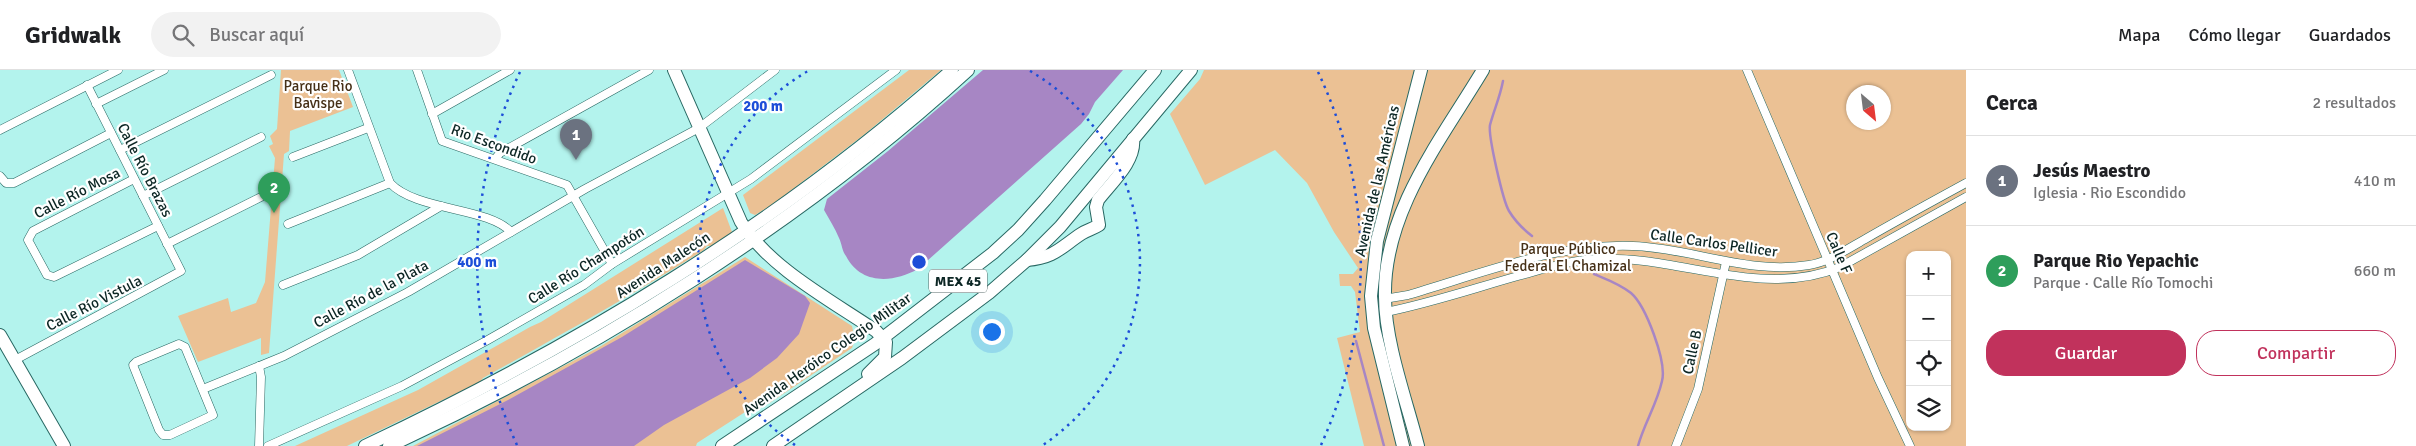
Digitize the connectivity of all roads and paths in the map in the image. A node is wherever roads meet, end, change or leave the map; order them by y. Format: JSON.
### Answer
{"nodes":[{"id":1,"x":118,"y":70,"type":"edge"},
{"id":2,"x":164,"y":70,"type":"edge"},
{"id":3,"x":348,"y":70,"type":"edge"},
{"id":4,"x":417,"y":70,"type":"edge"},
{"id":5,"x":510,"y":70,"type":"edge"},
{"id":6,"x":649,"y":70,"type":"edge"},
{"id":7,"x":674,"y":70,"type":"edge"},
{"id":8,"x":775,"y":70,"type":"edge"},
{"id":9,"x":896,"y":70,"type":"edge"},
{"id":10,"x":952,"y":70,"type":"edge"},
{"id":11,"x":968,"y":70,"type":"edge"},
{"id":12,"x":1155,"y":70,"type":"edge"},
{"id":13,"x":1191,"y":70,"type":"edge"},
{"id":14,"x":1421,"y":70,"type":"edge"},
{"id":15,"x":1483,"y":70,"type":"edge"},
{"id":16,"x":1747,"y":70,"type":"edge"},
{"id":17,"x":271,"y":75,"type":"dead end"},
{"id":18,"x":87,"y":86,"type":"junction"},
{"id":19,"x":96,"y":104,"type":"junction"},
{"id":20,"x":432,"y":114,"type":"junction"},
{"id":21,"x":368,"y":128,"type":"junction"},
{"id":22,"x":699,"y":128,"type":"junction"},
{"id":23,"x":0,"y":130,"type":"edge"},
{"id":24,"x":111,"y":133,"type":"junction"},
{"id":25,"x":262,"y":137,"type":"dead end"},
{"id":26,"x":1133,"y":139,"type":"junction"},
{"id":27,"x":120,"y":150,"type":"junction"},
{"id":28,"x":293,"y":157,"type":"dead end"},
{"id":29,"x":495,"y":159,"type":"junction"},
{"id":30,"x":0,"y":176,"type":"edge"},
{"id":31,"x":134,"y":179,"type":"junction"},
{"id":32,"x":1966,"y":183,"type":"edge"},
{"id":33,"x":390,"y":184,"type":"junction"},
{"id":34,"x":728,"y":193,"type":"junction"},
{"id":35,"x":143,"y":196,"type":"junction"},
{"id":36,"x":573,"y":196,"type":"junction"},
{"id":37,"x":261,"y":197,"type":"dead end"},
{"id":38,"x":1966,"y":197,"type":"edge"},
{"id":39,"x":441,"y":206,"type":"junction"},
{"id":40,"x":288,"y":224,"type":"dead end"},
{"id":41,"x":158,"y":226,"type":"junction"},
{"id":42,"x":511,"y":232,"type":"junction"},
{"id":43,"x":749,"y":235,"type":"junction"},
{"id":44,"x":167,"y":244,"type":"junction"},
{"id":45,"x":1827,"y":259,"type":"junction"},
{"id":46,"x":1028,"y":260,"type":"junction"},
{"id":47,"x":1726,"y":262,"type":"junction"},
{"id":48,"x":612,"y":264,"type":"junction"},
{"id":49,"x":178,"y":267,"type":"joint"},
{"id":50,"x":1832,"y":271,"type":"junction"},
{"id":51,"x":1723,"y":274,"type":"junction"},
{"id":52,"x":282,"y":285,"type":"dead end"},
{"id":53,"x":1384,"y":299,"type":"junction"},
{"id":54,"x":1386,"y":312,"type":"junction"},
{"id":55,"x":0,"y":334,"type":"edge"},
{"id":56,"x":883,"y":338,"type":"junction"},
{"id":57,"x":15,"y":360,"type":"junction"},
{"id":58,"x":259,"y":366,"type":"junction"},
{"id":59,"x":860,"y":387,"type":"junction"},
{"id":60,"x":203,"y":389,"type":"junction"},
{"id":61,"x":64,"y":446,"type":"edge"},
{"id":62,"x":259,"y":446,"type":"edge"},
{"id":63,"x":268,"y":446,"type":"edge"},
{"id":64,"x":365,"y":446,"type":"edge"},
{"id":65,"x":389,"y":446,"type":"edge"},
{"id":66,"x":722,"y":446,"type":"edge"},
{"id":67,"x":773,"y":446,"type":"edge"},
{"id":68,"x":1404,"y":446,"type":"edge"},
{"id":69,"x":1418,"y":446,"type":"edge"},
{"id":70,"x":1676,"y":446,"type":"edge"},
{"id":71,"x":1910,"y":446,"type":"edge"}],
"edges":[{"from":1,"to":18,"type":"street"},
{"from":2,"to":19,"type":"street"},
{"from":3,"to":21,"type":"street"},
{"from":4,"to":20,"type":"street","name":"Rio Escondido"},
{"from":5,"to":20,"type":"street"},
{"from":6,"to":29,"type":"street"},
{"from":7,"to":22,"type":"main road"},
{"from":8,"to":22,"type":"street","name":"Calle Río de la Plata"},
{"from":9,"to":34,"type":"street","name":"Calle Río Champotón"},
{"from":10,"to":43,"type":"main road","name":"Avenida Malecón"},
{"from":11,"to":43,"type":"main road","name":"Avenida Malecón"},
{"from":12,"to":56,"type":"main road","name":"Avenida Heróico Colegio Militar","number":"MEX 45"},
{"from":13,"to":26,"type":"main road","number":"MEX 45"},
{"from":14,"to":68,"type":"main road","name":"Avenida de las Américas"},
{"from":15,"to":53,"type":"main road","name":"Avenida de las Américas"},
{"from":16,"to":45,"type":"street","name":"Calle F"},
{"from":17,"to":27,"type":"street"},
{"from":18,"to":19,"type":"street","name":"Calle Río Brazas"},
{"from":18,"to":23,"type":"street"},
{"from":19,"to":24,"type":"street","name":"Calle Río Brazas"},
{"from":20,"to":29,"type":"street","name":"Rio Escondido"},
{"from":21,"to":28,"type":"street"},
{"from":21,"to":33,"type":"street"},
{"from":22,"to":34,"type":"main road"},
{"from":22,"to":36,"type":"street","name":"Calle Río de la Plata"},
{"from":24,"to":27,"type":"street","name":"Calle Río Brazas"},
{"from":24,"to":30,"type":"street"},
{"from":25,"to":35,"type":"street"},
{"from":26,"to":46,"type":"main road","number":"MEX 45"},
{"from":26,"to":46,"type":"main road"},
{"from":27,"to":31,"type":"street","name":"Calle Río Brazas"},
{"from":29,"to":36,"type":"street","name":"Rio Escondido"},
{"from":31,"to":35,"type":"street","name":"Calle Río Brazas"},
{"from":31,"to":41,"type":"street","name":"Calle Río Mosa"},
{"from":32,"to":45,"type":"street","name":"Calle Carlos Pellicer"},
{"from":33,"to":39,"type":"street"},
{"from":33,"to":40,"type":"street"},
{"from":34,"to":43,"type":"main road"},
{"from":34,"to":48,"type":"street","name":"Calle Río Champotón"},
{"from":35,"to":41,"type":"street","name":"Calle Río Brazas"},
{"from":36,"to":42,"type":"street","name":"Calle Río de la Plata"},
{"from":36,"to":48,"type":"street","name":"Rio Escondido"},
{"from":37,"to":44,"type":"street"},
{"from":38,"to":50,"type":"street","name":"Calle Carlos Pellicer"},
{"from":39,"to":42,"type":"street"},
{"from":39,"to":52,"type":"street"},
{"from":41,"to":44,"type":"street","name":"Calle Río Brazas"},
{"from":42,"to":58,"type":"street","name":"Calle Río de la Plata"},
{"from":43,"to":56,"type":"main road"},
{"from":43,"to":64,"type":"main road","name":"Avenida Malecón"},
{"from":43,"to":65,"type":"main road","name":"Avenida Malecón"},
{"from":44,"to":49,"type":"street","name":"Calle Río Brazas"},
{"from":45,"to":47,"type":"street","name":"Calle Carlos Pellicer"},
{"from":45,"to":50,"type":"street","name":"Calle F"},
{"from":46,"to":59,"type":"main road","number":"MEX 45"},
{"from":47,"to":51,"type":"street","name":"Calle B"},
{"from":47,"to":53,"type":"street","name":"Calle Carlos Pellicer"},
{"from":48,"to":63,"type":"street","name":"Calle Río Champotón"},
{"from":49,"to":57,"type":"street","name":"Calle Río Vistula"},
{"from":50,"to":51,"type":"street","name":"Calle Carlos Pellicer"},
{"from":50,"to":71,"type":"street","name":"Calle F"},
{"from":51,"to":54,"type":"street","name":"Calle Carlos Pellicer"},
{"from":51,"to":70,"type":"street","name":"Calle B"},
{"from":53,"to":54,"type":"main road","name":"Avenida de las Américas"},
{"from":54,"to":69,"type":"main road","name":"Avenida de las Américas"},
{"from":55,"to":57,"type":"main road"},
{"from":56,"to":59,"type":"main road"},
{"from":56,"to":66,"type":"main road","name":"Avenida Heróico Colegio Militar","number":"MEX 45"},
{"from":57,"to":61,"type":"main road"},
{"from":58,"to":60,"type":"street","name":"Calle Río de la Plata"},
{"from":58,"to":62,"type":"street"},
{"from":59,"to":67,"type":"main road","number":"MEX 45"},
{"from":60,"to":60,"type":"street"}]}
